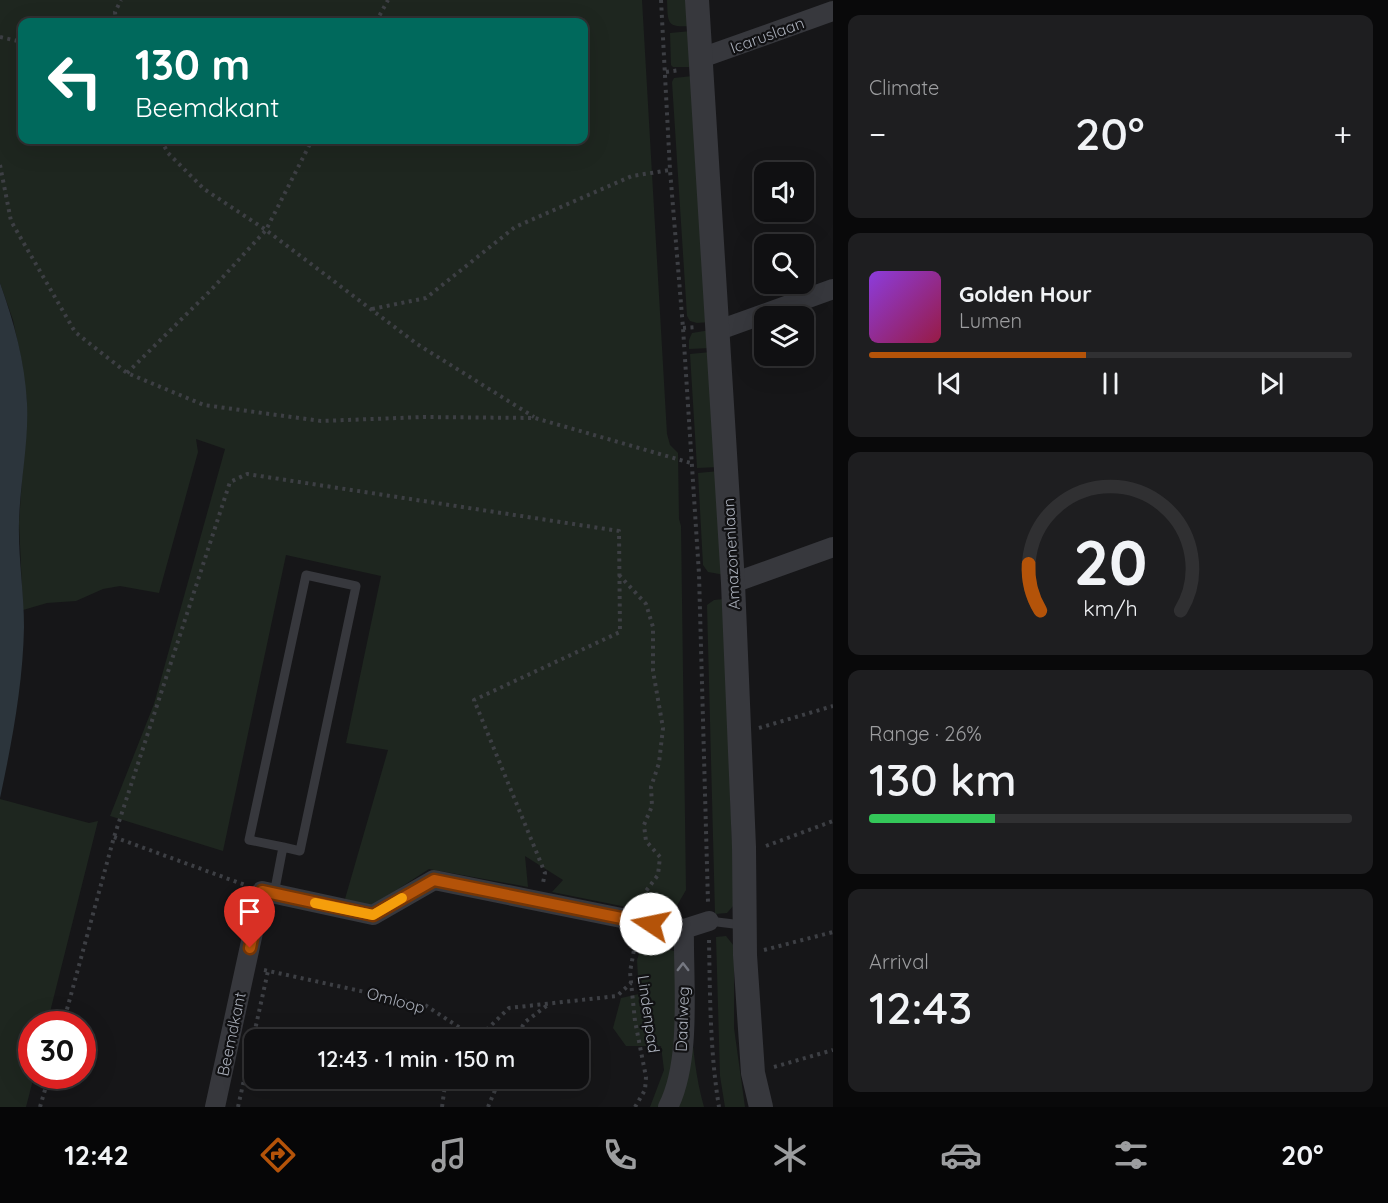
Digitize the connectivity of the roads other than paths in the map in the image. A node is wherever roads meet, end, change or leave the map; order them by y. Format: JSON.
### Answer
{"nodes":[{"id":1,"x":697,"y":0,"type":"edge"},
{"id":2,"x":833,"y":11,"type":"edge"},
{"id":3,"x":701,"y":58,"type":"junction"},
{"id":4,"x":833,"y":289,"type":"edge"},
{"id":5,"x":719,"y":330,"type":"junction"},
{"id":6,"x":833,"y":547,"type":"edge"},
{"id":7,"x":733,"y":583,"type":"junction"},
{"id":8,"x":284,"y":847,"type":"junction"},
{"id":9,"x":268,"y":893,"type":"junction"},
{"id":10,"x":709,"y":921,"type":"joint"},
{"id":11,"x":745,"y":925,"type":"junction"},
{"id":12,"x":684,"y":929,"type":"junction"},
{"id":13,"x":215,"y":1107,"type":"edge"},
{"id":14,"x":668,"y":1107,"type":"edge"},
{"id":15,"x":761,"y":1107,"type":"edge"}],
"edges":[{"from":1,"to":3,"type":"street","name":"Amazonenlaan"},
{"from":2,"to":3,"type":"street","name":"Icaruslaan"},
{"from":3,"to":5,"type":"street","name":"Amazonenlaan"},
{"from":4,"to":5,"type":"street"},
{"from":5,"to":7,"type":"street","name":"Amazonenlaan"},
{"from":6,"to":7,"type":"street"},
{"from":7,"to":11,"type":"street","name":"Amazonenlaan"},
{"from":8,"to":8,"type":"lane"},
{"from":8,"to":9,"type":"lane"},
{"from":9,"to":12,"type":"street"},
{"from":9,"to":13,"type":"street","name":"Beemdkant"},
{"from":10,"to":11,"type":"lane"},
{"from":10,"to":12,"type":"street"},
{"from":11,"to":15,"type":"street","name":"Amazonenlaan"},
{"from":14,"to":12,"type":"street","name":"Daalweg","one_way":true}]}
